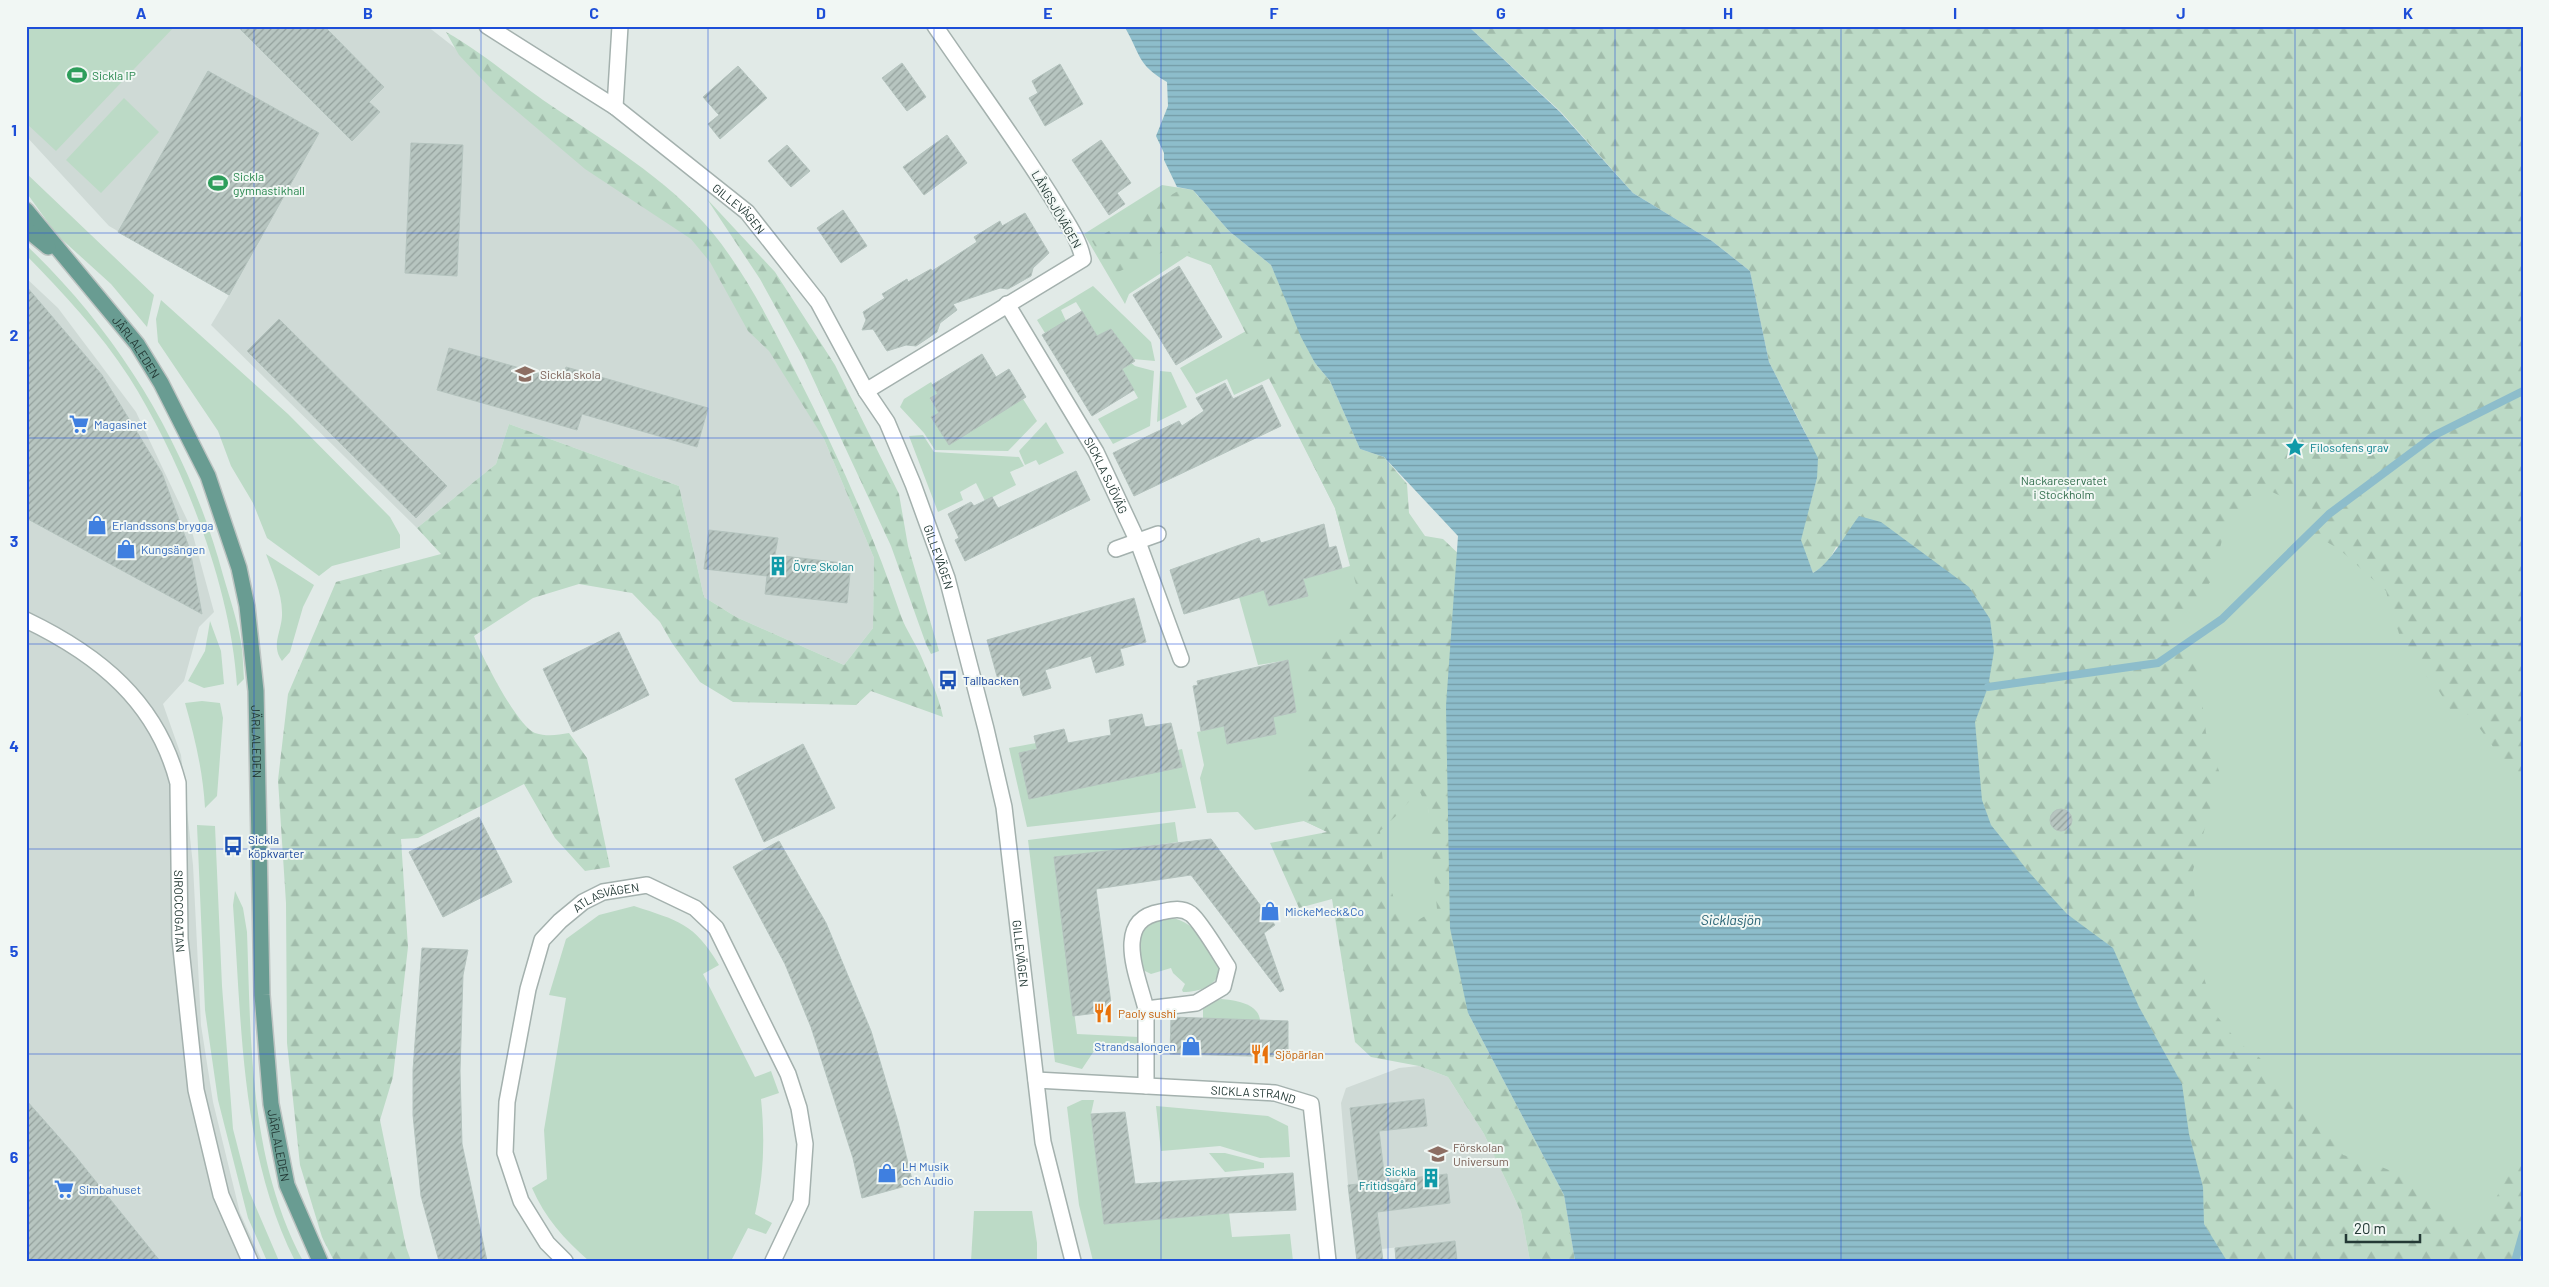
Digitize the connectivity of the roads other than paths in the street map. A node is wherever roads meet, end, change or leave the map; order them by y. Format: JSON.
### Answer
{"nodes":[{"id":1,"x":487,"y":26,"type":"edge"},
{"id":2,"x":620,"y":26,"type":"edge"},
{"id":3,"x":935,"y":26,"type":"edge"},
{"id":4,"x":615,"y":107,"type":"junction"},
{"id":5,"x":26,"y":210,"type":"edge"},
{"id":6,"x":26,"y":229,"type":"edge"},
{"id":7,"x":69,"y":264,"type":"junction"},
{"id":8,"x":1007,"y":304,"type":"junction"},
{"id":9,"x":866,"y":391,"type":"junction"},
{"id":10,"x":1158,"y":534,"type":"dead end"},
{"id":11,"x":1138,"y":542,"type":"junction"},
{"id":12,"x":1116,"y":549,"type":"dead end"},
{"id":13,"x":26,"y":620,"type":"edge"},
{"id":14,"x":1181,"y":659,"type":"dead end"},
{"id":15,"x":1146,"y":1009,"type":"junction"},
{"id":16,"x":1036,"y":1080,"type":"junction"},
{"id":17,"x":1146,"y":1086,"type":"junction"},
{"id":18,"x":250,"y":1261,"type":"edge"},
{"id":19,"x":320,"y":1261,"type":"edge"},
{"id":20,"x":565,"y":1261,"type":"edge"},
{"id":21,"x":773,"y":1261,"type":"edge"},
{"id":22,"x":1073,"y":1261,"type":"edge"},
{"id":23,"x":1328,"y":1261,"type":"edge"}],
"edges":[{"from":1,"to":4,"type":"street","name":"GILLEVÄGEN"},
{"from":2,"to":4,"type":"street"},
{"from":3,"to":8,"type":"street","name":"LÅNGSJÖVÄGEN"},
{"from":4,"to":9,"type":"street","name":"GILLEVÄGEN"},
{"from":5,"to":7,"type":"main road","name":"JÄRLALEDEN"},
{"from":6,"to":7,"type":"main road","name":"JÄRLALEDEN"},
{"from":7,"to":19,"type":"main road","name":"JÄRLALEDEN"},
{"from":8,"to":9,"type":"street","name":"LÅNGSJÖVÄGEN"},
{"from":8,"to":11,"type":"street","name":"SICKLA SJÖVÄG"},
{"from":9,"to":16,"type":"street","name":"GILLEVÄGEN"},
{"from":10,"to":11,"type":"street"},
{"from":11,"to":12,"type":"street"},
{"from":11,"to":14,"type":"street","name":"SICKLA SJÖVÄG"},
{"from":13,"to":18,"type":"street","name":"SIROCCOGATAN"},
{"from":15,"to":15,"type":"street"},
{"from":15,"to":17,"type":"street"},
{"from":16,"to":17,"type":"street","name":"SICKLA STRAND"},
{"from":16,"to":22,"type":"street","name":"GILLEVÄGEN"},
{"from":17,"to":23,"type":"street","name":"SICKLA STRAND"},
{"from":20,"to":21,"type":"street","name":"ATLASVÄGEN"}]}
